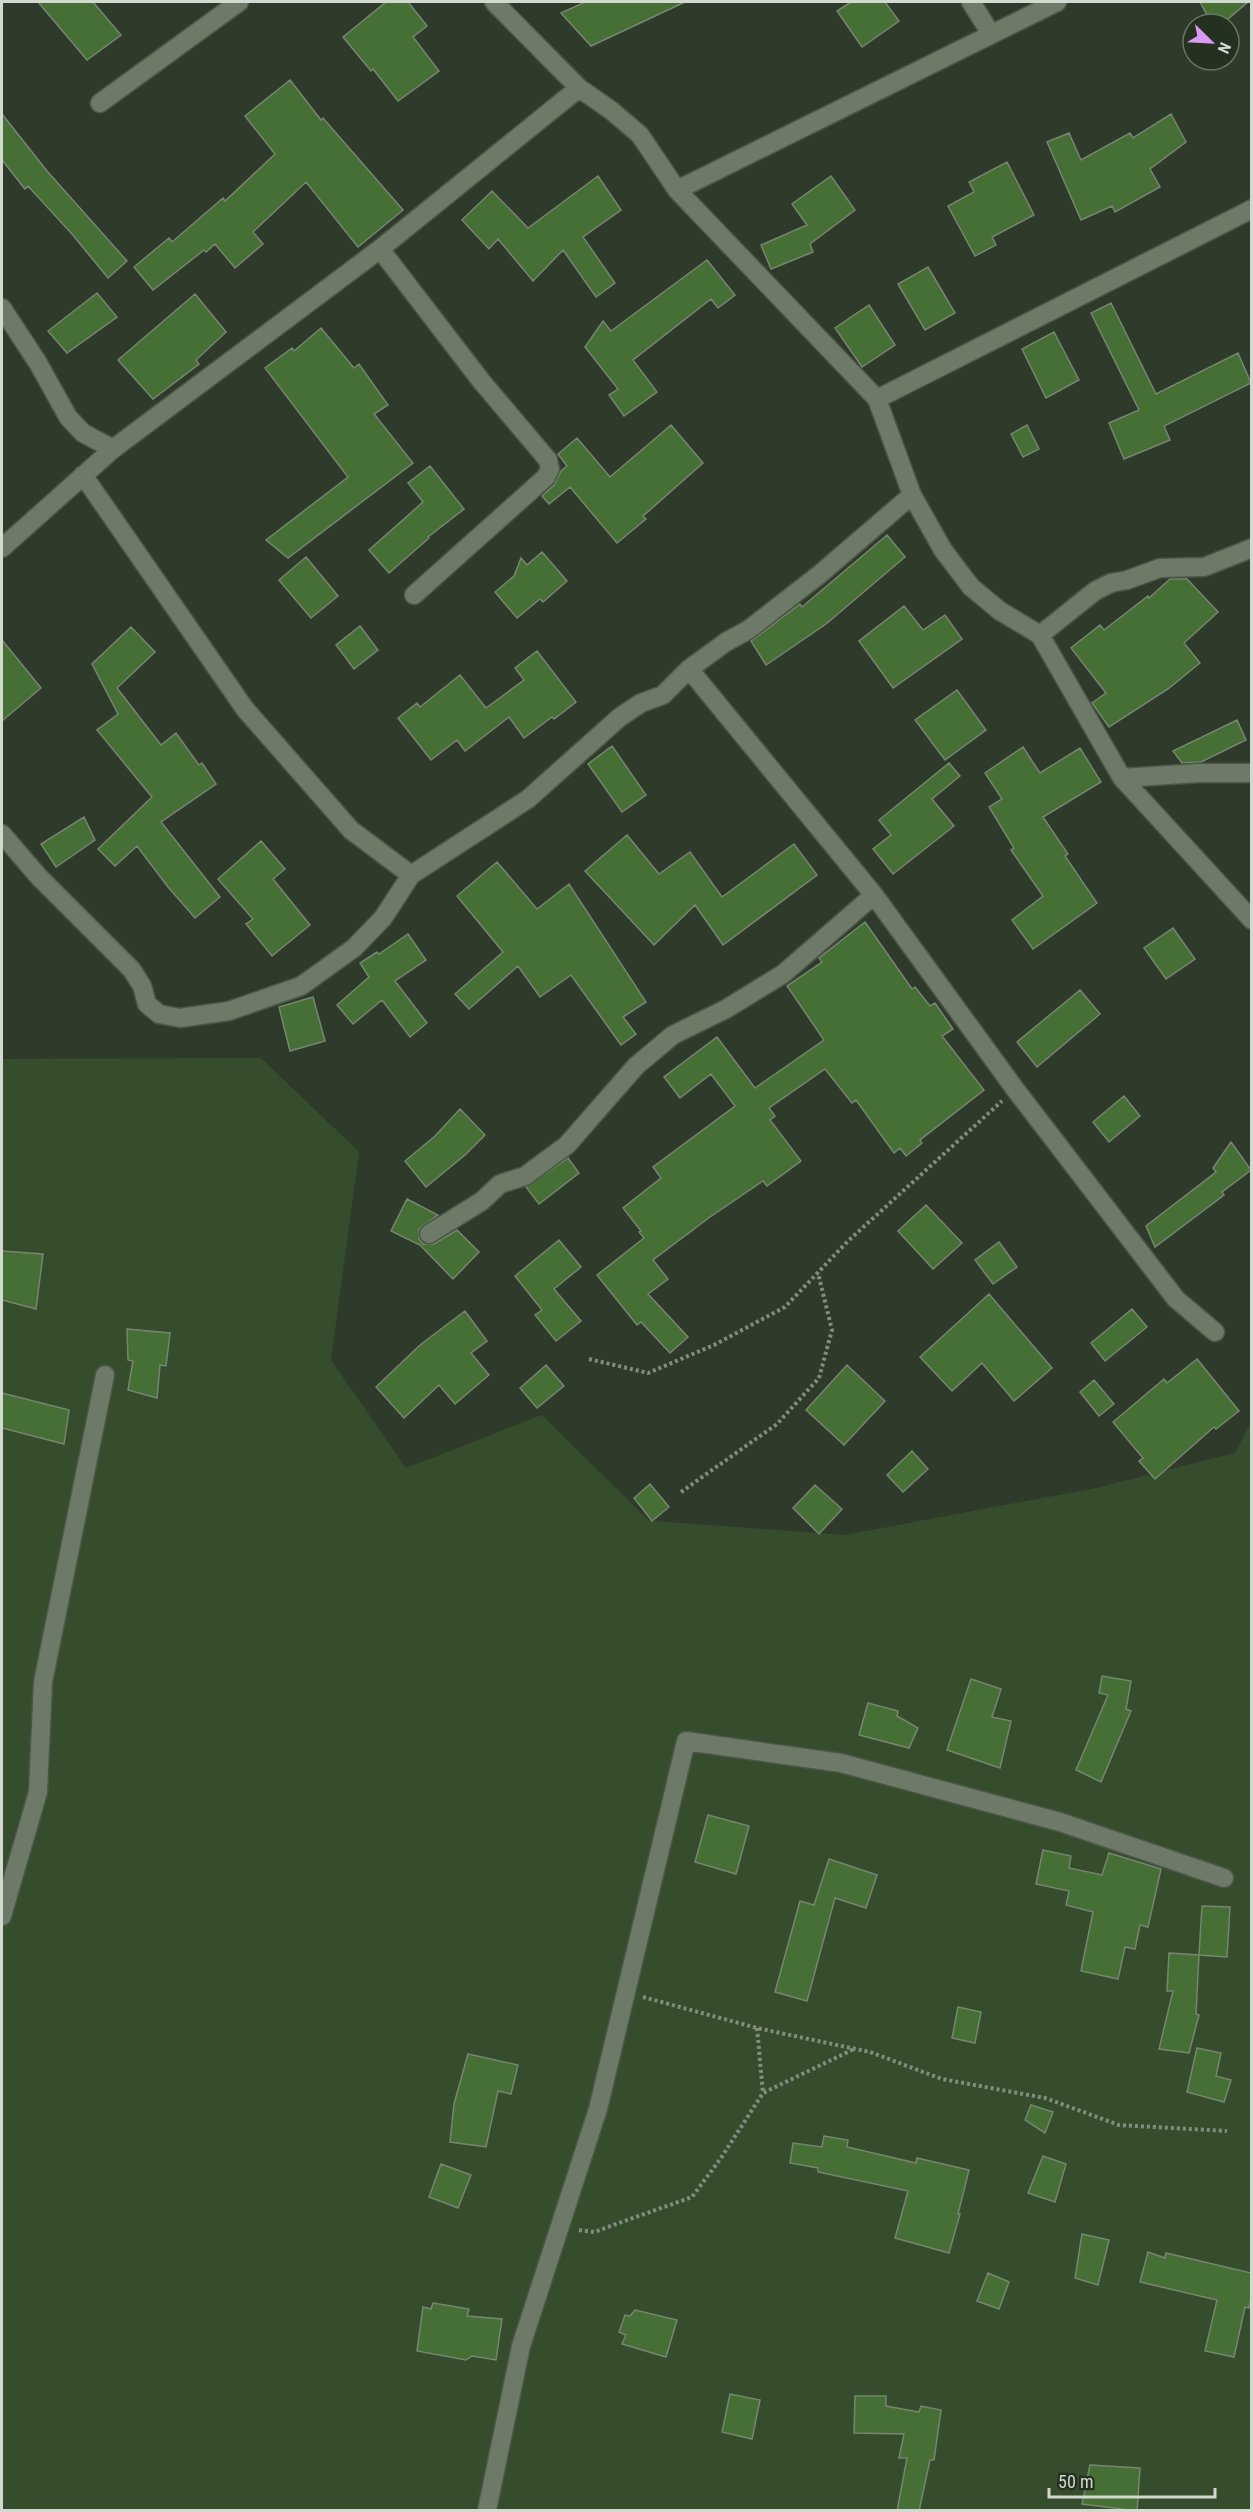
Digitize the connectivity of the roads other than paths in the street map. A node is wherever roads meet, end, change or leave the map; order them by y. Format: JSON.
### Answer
{"nodes":[{"id":1,"x":239,"y":2,"type":"edge"},
{"id":2,"x":494,"y":2,"type":"edge"},
{"id":3,"x":971,"y":2,"type":"edge"},
{"id":4,"x":1057,"y":2,"type":"edge"},
{"id":5,"x":991,"y":34,"type":"junction"},
{"id":6,"x":579,"y":88,"type":"junction"},
{"id":7,"x":100,"y":103,"type":"dead end"},
{"id":8,"x":676,"y":190,"type":"junction"},
{"id":9,"x":1251,"y":208,"type":"edge"},
{"id":10,"x":380,"y":249,"type":"junction"},
{"id":11,"x":2,"y":308,"type":"edge"},
{"id":12,"x":878,"y":399,"type":"junction"},
{"id":13,"x":113,"y":449,"type":"junction"},
{"id":14,"x":83,"y":475,"type":"junction"},
{"id":15,"x":912,"y":495,"type":"junction"},
{"id":16,"x":2,"y":548,"type":"edge"},
{"id":17,"x":1251,"y":548,"type":"edge"},
{"id":18,"x":414,"y":595,"type":"dead end"},
{"id":19,"x":1040,"y":635,"type":"junction"},
{"id":20,"x":690,"y":669,"type":"junction"},
{"id":21,"x":1251,"y":773,"type":"edge"},
{"id":22,"x":1122,"y":778,"type":"junction"},
{"id":23,"x":2,"y":834,"type":"edge"},
{"id":24,"x":411,"y":875,"type":"junction"},
{"id":25,"x":874,"y":895,"type":"junction"},
{"id":26,"x":1251,"y":920,"type":"edge"},
{"id":27,"x":429,"y":1234,"type":"dead end"},
{"id":28,"x":1215,"y":1332,"type":"dead end"},
{"id":29,"x":105,"y":1375,"type":"dead end"},
{"id":30,"x":1224,"y":1878,"type":"dead end"},
{"id":31,"x":2,"y":1916,"type":"edge"},
{"id":32,"x":488,"y":2511,"type":"edge"}],
"edges":[{"from":1,"to":7,"type":"street"},
{"from":2,"to":6,"type":"street"},
{"from":3,"to":5,"type":"street"},
{"from":4,"to":5,"type":"street"},
{"from":5,"to":8,"type":"street"},
{"from":6,"to":8,"type":"street"},
{"from":6,"to":10,"type":"street"},
{"from":8,"to":12,"type":"street"},
{"from":9,"to":12,"type":"street"},
{"from":10,"to":13,"type":"street"},
{"from":10,"to":18,"type":"street"},
{"from":11,"to":13,"type":"street"},
{"from":12,"to":15,"type":"street"},
{"from":13,"to":14,"type":"street"},
{"from":14,"to":16,"type":"street"},
{"from":14,"to":24,"type":"street"},
{"from":15,"to":19,"type":"street"},
{"from":15,"to":20,"type":"street"},
{"from":17,"to":19,"type":"street"},
{"from":19,"to":22,"type":"street"},
{"from":20,"to":24,"type":"street"},
{"from":20,"to":25,"type":"street"},
{"from":21,"to":22,"type":"street"},
{"from":22,"to":26,"type":"street"},
{"from":23,"to":24,"type":"street"},
{"from":25,"to":27,"type":"street"},
{"from":25,"to":28,"type":"street"},
{"from":29,"to":31,"type":"street"},
{"from":30,"to":32,"type":"street"}]}
